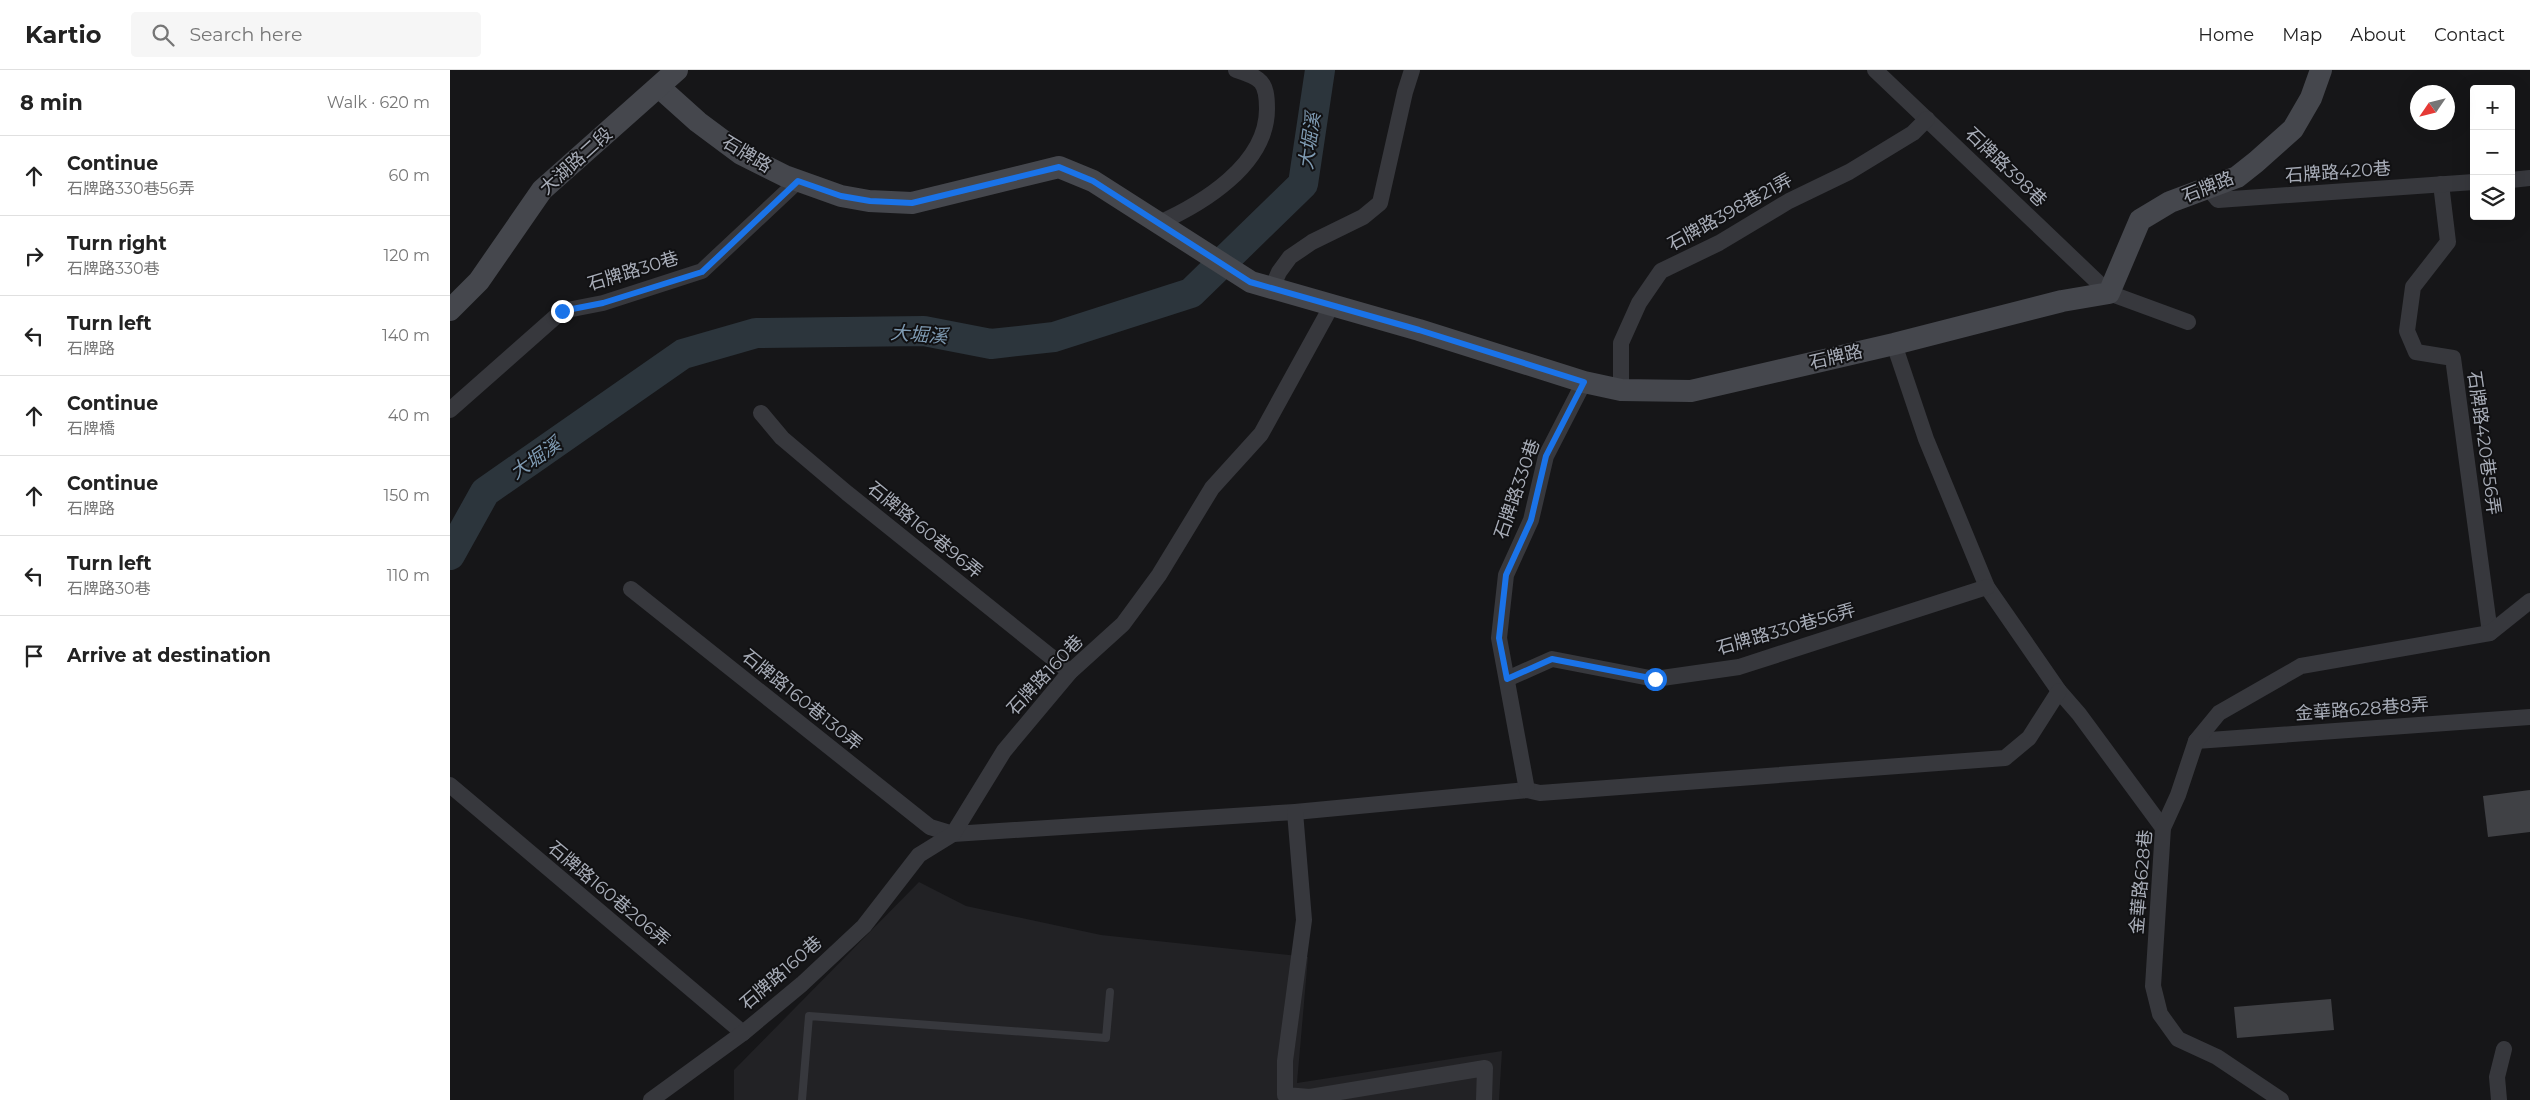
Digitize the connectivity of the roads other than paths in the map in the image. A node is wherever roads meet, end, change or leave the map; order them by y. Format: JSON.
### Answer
{"nodes":[{"id":1,"x":677,"y":70,"type":"edge"},
{"id":2,"x":1236,"y":70,"type":"edge"},
{"id":3,"x":1412,"y":70,"type":"edge"},
{"id":4,"x":1875,"y":70,"type":"edge"},
{"id":5,"x":2321,"y":70,"type":"edge"},
{"id":6,"x":659,"y":87,"type":"junction"},
{"id":7,"x":1927,"y":119,"type":"junction"},
{"id":8,"x":2530,"y":178,"type":"edge"},
{"id":9,"x":2515,"y":180,"type":"edge"},
{"id":10,"x":798,"y":181,"type":"junction"},
{"id":11,"x":2470,"y":182,"type":"edge"},
{"id":12,"x":2441,"y":184,"type":"junction"},
{"id":13,"x":2209,"y":189,"type":"junction"},
{"id":14,"x":1157,"y":224,"type":"junction"},
{"id":15,"x":1272,"y":288,"type":"junction"},
{"id":16,"x":2109,"y":293,"type":"junction"},
{"id":17,"x":1332,"y":305,"type":"junction"},
{"id":18,"x":450,"y":310,"type":"edge"},
{"id":19,"x":2188,"y":322,"type":"dead end"},
{"id":20,"x":1894,"y":344,"type":"junction"},
{"id":21,"x":1584,"y":382,"type":"junction"},
{"id":22,"x":1621,"y":390,"type":"junction"},
{"id":23,"x":450,"y":410,"type":"edge"},
{"id":24,"x":761,"y":413,"type":"dead end"},
{"id":25,"x":1986,"y":587,"type":"junction"},
{"id":26,"x":631,"y":589,"type":"dead end"},
{"id":27,"x":2530,"y":601,"type":"edge"},
{"id":28,"x":2490,"y":633,"type":"junction"},
{"id":29,"x":1070,"y":672,"type":"junction"},
{"id":30,"x":1507,"y":679,"type":"junction"},
{"id":31,"x":2059,"y":691,"type":"junction"},
{"id":32,"x":2530,"y":717,"type":"edge"},
{"id":33,"x":2196,"y":741,"type":"junction"},
{"id":34,"x":450,"y":785,"type":"edge"},
{"id":35,"x":1527,"y":790,"type":"junction"},
{"id":36,"x":1295,"y":812,"type":"junction"},
{"id":37,"x":2163,"y":828,"type":"junction"},
{"id":38,"x":953,"y":834,"type":"junction"},
{"id":39,"x":1110,"y":992,"type":"dead end"},
{"id":40,"x":743,"y":1033,"type":"junction"},
{"id":41,"x":2504,"y":1049,"type":"dead end"},
{"id":42,"x":651,"y":1100,"type":"edge"},
{"id":43,"x":802,"y":1100,"type":"edge"},
{"id":44,"x":1484,"y":1100,"type":"edge"},
{"id":45,"x":2281,"y":1100,"type":"edge"},
{"id":46,"x":2499,"y":1100,"type":"edge"}],
"edges":[{"from":1,"to":6,"type":"street","name":"大湖路二段"},
{"from":2,"to":14,"type":"street"},
{"from":3,"to":15,"type":"street"},
{"from":4,"to":7,"type":"street","name":"石牌路398巷"},
{"from":5,"to":13,"type":"street","name":"石牌路"},
{"from":6,"to":10,"type":"street","name":"石牌路"},
{"from":6,"to":18,"type":"street","name":"大湖路二段"},
{"from":7,"to":16,"type":"street","name":"石牌路398巷"},
{"from":7,"to":22,"type":"street","name":"石牌路398巷21弄"},
{"from":8,"to":9,"type":"street"},
{"from":10,"to":14,"type":"street","name":"石牌路"},
{"from":10,"to":23,"type":"street","name":"石牌路30巷"},
{"from":11,"to":12,"type":"street","name":"石牌路420巷"},
{"from":12,"to":13,"type":"street","name":"石牌路420巷"},
{"from":12,"to":28,"type":"street","name":"石牌路420巷56弄"},
{"from":13,"to":16,"type":"street","name":"石牌路"},
{"from":14,"to":15,"type":"street","name":"石牌路"},
{"from":15,"to":17,"type":"street","name":"石牌路"},
{"from":16,"to":19,"type":"street"},
{"from":16,"to":20,"type":"street","name":"石牌路"},
{"from":17,"to":21,"type":"street","name":"石牌路"},
{"from":17,"to":29,"type":"street","name":"石牌路160巷"},
{"from":20,"to":22,"type":"street","name":"石牌路"},
{"from":20,"to":25,"type":"street"},
{"from":21,"to":22,"type":"street","name":"石牌路"},
{"from":21,"to":30,"type":"street","name":"石牌路330巷"},
{"from":24,"to":29,"type":"street","name":"石牌路160巷96弄"},
{"from":25,"to":30,"type":"street","name":"石牌路330巷56弄"},
{"from":25,"to":31,"type":"street"},
{"from":26,"to":38,"type":"street","name":"石牌路160巷130弄"},
{"from":27,"to":28,"type":"street","name":"金華路628巷"},
{"from":28,"to":33,"type":"street","name":"金華路628巷"},
{"from":29,"to":38,"type":"street","name":"石牌路160巷"},
{"from":30,"to":35,"type":"street","name":"石牌路330巷"},
{"from":31,"to":35,"type":"street"},
{"from":31,"to":37,"type":"street"},
{"from":32,"to":33,"type":"street","name":"金華路628巷8弄"},
{"from":33,"to":37,"type":"street","name":"金華路628巷"},
{"from":34,"to":40,"type":"street","name":"石牌路160巷206弄"},
{"from":35,"to":36,"type":"street"},
{"from":36,"to":38,"type":"street"},
{"from":36,"to":44,"type":"street"},
{"from":37,"to":45,"type":"street","name":"金華路628巷"},
{"from":38,"to":40,"type":"street","name":"石牌路160巷"},
{"from":39,"to":43,"type":"lane"},
{"from":40,"to":42,"type":"street","name":"石牌路160巷"},
{"from":41,"to":46,"type":"street"}]}
